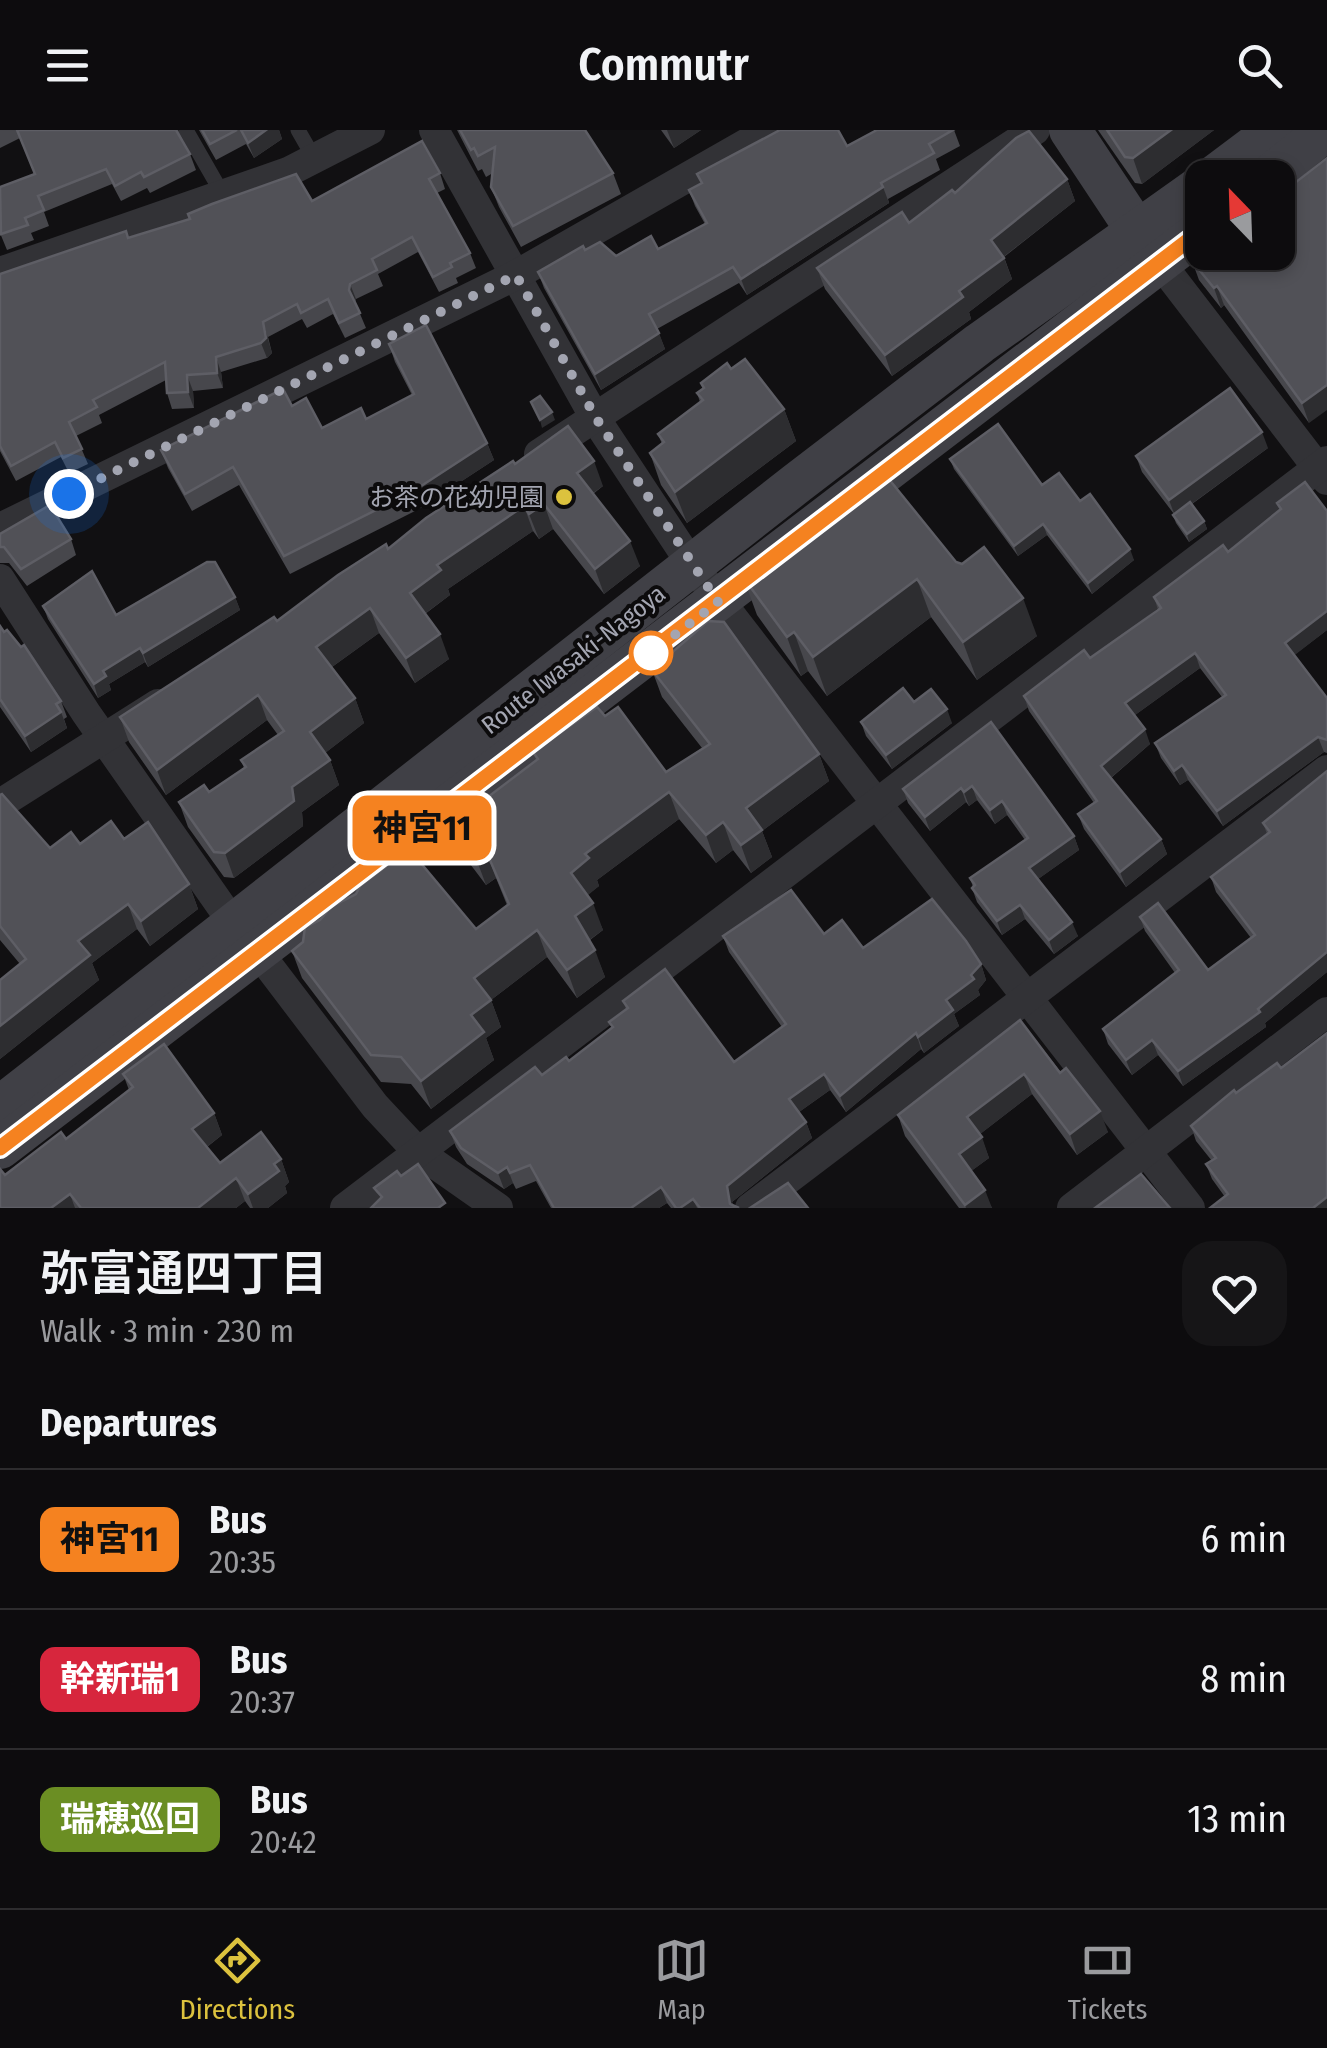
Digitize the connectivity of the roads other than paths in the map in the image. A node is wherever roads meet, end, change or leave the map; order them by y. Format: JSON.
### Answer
{"nodes":[{"id":1,"x":186,"y":130,"type":"edge"},
{"id":2,"x":298,"y":130,"type":"edge"},
{"id":3,"x":370,"y":130,"type":"edge"},
{"id":4,"x":435,"y":130,"type":"edge"},
{"id":5,"x":770,"y":130,"type":"edge"},
{"id":6,"x":1034,"y":130,"type":"edge"},
{"id":7,"x":1070,"y":130,"type":"edge"},
{"id":8,"x":1276,"y":130,"type":"edge"},
{"id":9,"x":1326,"y":130,"type":"edge"},
{"id":10,"x":314,"y":158,"type":"junction"},
{"id":11,"x":1236,"y":160,"type":"edge"},
{"id":12,"x":1290,"y":160,"type":"edge"},
{"id":13,"x":222,"y":193,"type":"junction"},
{"id":14,"x":1185,"y":206,"type":"edge"},
{"id":15,"x":1185,"y":236,"type":"edge"},
{"id":16,"x":1149,"y":249,"type":"junction"},
{"id":17,"x":0,"y":272,"type":"edge"},
{"id":18,"x":516,"y":275,"type":"junction"},
{"id":19,"x":596,"y":418,"type":"junction"},
{"id":20,"x":1324,"y":470,"type":"edge"},
{"id":21,"x":514,"y":471,"type":"edge"},
{"id":22,"x":0,"y":528,"type":"edge"},
{"id":23,"x":692,"y":566,"type":"junction"},
{"id":24,"x":0,"y":578,"type":"edge"},
{"id":25,"x":718,"y":602,"type":"junction"},
{"id":26,"x":186,"y":686,"type":"edge"},
{"id":27,"x":104,"y":740,"type":"junction"},
{"id":28,"x":1327,"y":770,"type":"edge"},
{"id":29,"x":0,"y":804,"type":"edge"},
{"id":30,"x":876,"y":804,"type":"junction"},
{"id":31,"x":246,"y":939,"type":"junction"},
{"id":32,"x":1028,"y":1000,"type":"junction"},
{"id":33,"x":1327,"y":1012,"type":"edge"},
{"id":34,"x":0,"y":1107,"type":"edge"},
{"id":35,"x":0,"y":1148,"type":"edge"},
{"id":36,"x":1146,"y":1151,"type":"junction"},
{"id":37,"x":418,"y":1152,"type":"junction"},
{"id":38,"x":346,"y":1208,"type":"edge"},
{"id":39,"x":498,"y":1208,"type":"edge"},
{"id":40,"x":750,"y":1208,"type":"edge"},
{"id":41,"x":1072,"y":1208,"type":"edge"},
{"id":42,"x":1190,"y":1208,"type":"edge"}],
"edges":[{"from":1,"to":13,"type":"lane"},
{"from":2,"to":10,"type":"lane"},
{"from":3,"to":10,"type":"street"},
{"from":4,"to":18,"type":"street"},
{"from":5,"to":18,"type":"street"},
{"from":6,"to":19,"type":"street"},
{"from":7,"to":16,"type":"main road"},
{"from":8,"to":11,"type":"main road"},
{"from":9,"to":12,"type":"main road"},
{"from":10,"to":13,"type":"street"},
{"from":13,"to":17,"type":"street"},
{"from":14,"to":16,"type":"main road","name":"Route Iwasaki-Nagoya"},
{"from":15,"to":16,"type":"main road","name":"Route Iwasaki-Nagoya"},
{"from":16,"to":20,"type":"street"},
{"from":16,"to":23,"type":"main road","name":"Route Iwasaki-Nagoya"},
{"from":16,"to":25,"type":"main road","name":"Route Iwasaki-Nagoya"},
{"from":18,"to":19,"type":"street"},
{"from":18,"to":22,"type":"street"},
{"from":19,"to":21,"type":"street"},
{"from":19,"to":23,"type":"street"},
{"from":20,"to":30,"type":"street"},
{"from":23,"to":25,"type":"street"},
{"from":23,"to":31,"type":"main road","name":"Route Iwasaki-Nagoya"},
{"from":24,"to":27,"type":"street"},
{"from":25,"to":30,"type":"street"},
{"from":25,"to":31,"type":"main road","name":"Route Iwasaki-Nagoya"},
{"from":26,"to":27,"type":"street"},
{"from":27,"to":29,"type":"street"},
{"from":27,"to":31,"type":"street"},
{"from":28,"to":32,"type":"street"},
{"from":30,"to":32,"type":"street"},
{"from":30,"to":37,"type":"street"},
{"from":31,"to":34,"type":"main road","name":"Route Iwasaki-Nagoya"},
{"from":31,"to":35,"type":"main road","name":"Route Iwasaki-Nagoya"},
{"from":31,"to":37,"type":"street"},
{"from":32,"to":36,"type":"street"},
{"from":32,"to":40,"type":"street"},
{"from":33,"to":36,"type":"street"},
{"from":36,"to":41,"type":"street"},
{"from":36,"to":42,"type":"street"},
{"from":37,"to":38,"type":"street"},
{"from":37,"to":39,"type":"street"}]}
